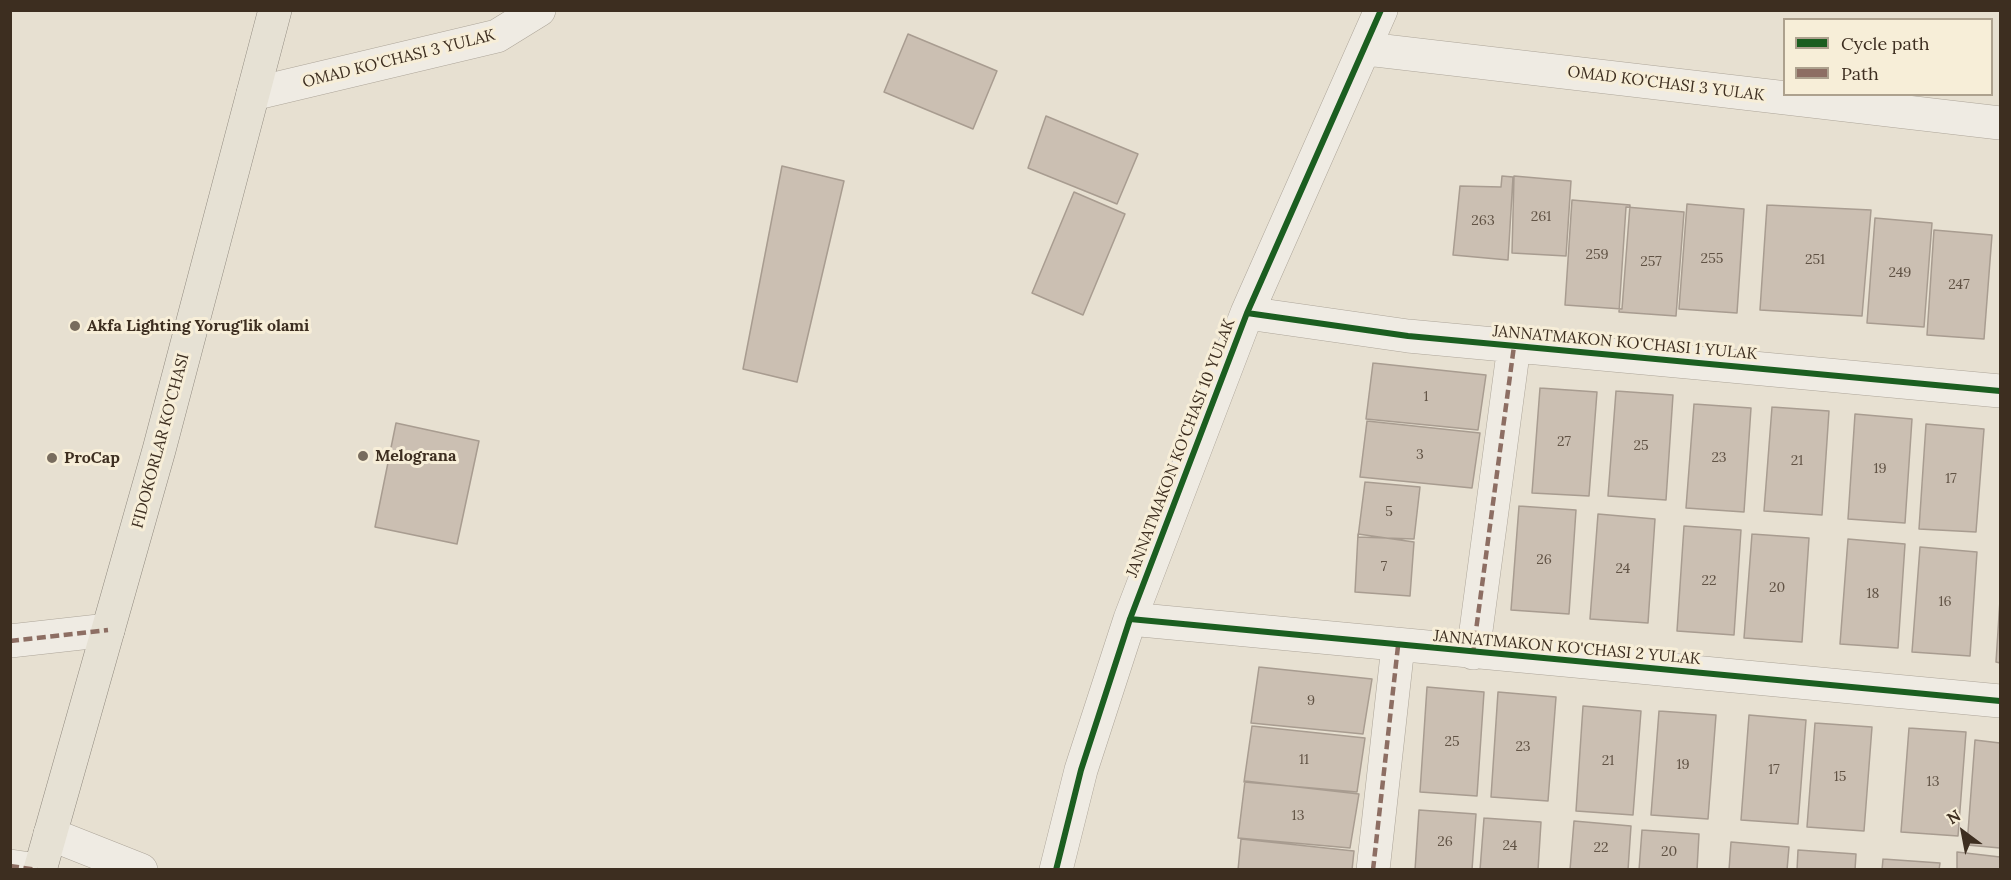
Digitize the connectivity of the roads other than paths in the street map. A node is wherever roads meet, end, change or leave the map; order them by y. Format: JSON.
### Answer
{"nodes":[{"id":1,"x":275,"y":10,"type":"edge"},
{"id":2,"x":539,"y":10,"type":"edge"},
{"id":3,"x":1382,"y":10,"type":"edge"},
{"id":4,"x":1367,"y":49,"type":"junction"},
{"id":5,"x":253,"y":94,"type":"junction"},
{"id":6,"x":2001,"y":123,"type":"edge"},
{"id":7,"x":1247,"y":313,"type":"junction"},
{"id":8,"x":1514,"y":346,"type":"junction"},
{"id":9,"x":2001,"y":391,"type":"edge"},
{"id":10,"x":1130,"y":619,"type":"junction"},
{"id":11,"x":108,"y":630,"type":"junction"},
{"id":12,"x":10,"y":641,"type":"edge"},
{"id":13,"x":1398,"y":646,"type":"junction"},
{"id":14,"x":1473,"y":653,"type":"junction"},
{"id":15,"x":2001,"y":701,"type":"edge"},
{"id":16,"x":50,"y":834,"type":"junction"},
{"id":17,"x":10,"y":866,"type":"edge"},
{"id":18,"x":39,"y":870,"type":"edge"},
{"id":19,"x":141,"y":870,"type":"edge"},
{"id":20,"x":1056,"y":870,"type":"edge"},
{"id":21,"x":1373,"y":870,"type":"edge"}],
"edges":[{"from":1,"to":5,"type":"main road","name":"FIDOKORLAR KO'CHASI"},
{"from":2,"to":5,"type":"street","name":"OMAD KO'CHASI 3 YULAK"},
{"from":3,"to":4,"type":"street","name":"JANNATMAKON KO'CHASI 10 YULAK"},
{"from":4,"to":6,"type":"street","name":"OMAD KO'CHASI 3 YULAK"},
{"from":4,"to":7,"type":"street","name":"JANNATMAKON KO'CHASI 10 YULAK"},
{"from":5,"to":11,"type":"main road","name":"FIDOKORLAR KO'CHASI"},
{"from":7,"to":8,"type":"street","name":"JANNATMAKON KO'CHASI 1 YULAK"},
{"from":7,"to":10,"type":"street","name":"JANNATMAKON KO'CHASI 10 YULAK"},
{"from":8,"to":9,"type":"street","name":"JANNATMAKON KO'CHASI 1 YULAK"},
{"from":8,"to":14,"type":"street"},
{"from":10,"to":13,"type":"street","name":"JANNATMAKON KO'CHASI 2 YULAK"},
{"from":10,"to":20,"type":"street","name":"JANNATMAKON KO'CHASI 10 YULAK"},
{"from":11,"to":12,"type":"street"},
{"from":11,"to":16,"type":"main road","name":"FIDOKORLAR KO'CHASI"},
{"from":13,"to":14,"type":"street","name":"JANNATMAKON KO'CHASI 2 YULAK"},
{"from":13,"to":21,"type":"street"},
{"from":14,"to":15,"type":"street","name":"JANNATMAKON KO'CHASI 2 YULAK"},
{"from":16,"to":18,"type":"main road","name":"FIDOKORLAR KO'CHASI"},
{"from":16,"to":19,"type":"street"},
{"from":17,"to":18,"type":"street"}]}
